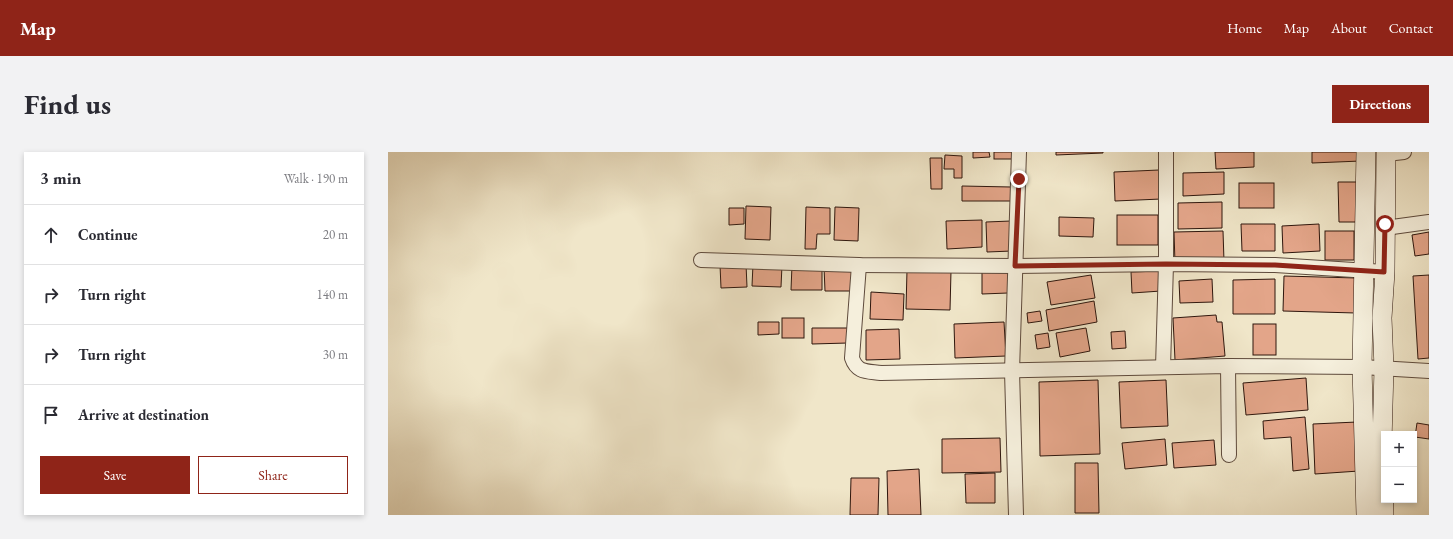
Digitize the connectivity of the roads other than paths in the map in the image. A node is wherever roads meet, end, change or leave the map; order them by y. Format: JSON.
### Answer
{"nodes":[{"id":1,"x":1019,"y":152,"type":"edge"},
{"id":2,"x":1166,"y":152,"type":"edge"},
{"id":3,"x":1366,"y":152,"type":"edge"},
{"id":4,"x":1392,"y":153,"type":"edge"},
{"id":5,"x":1429,"y":222,"type":"edge"},
{"id":6,"x":1385,"y":228,"type":"junction"},
{"id":7,"x":701,"y":260,"type":"dead end"},
{"id":8,"x":1166,"y":264,"type":"junction"},
{"id":9,"x":858,"y":265,"type":"junction"},
{"id":10,"x":1015,"y":266,"type":"junction"},
{"id":11,"x":1364,"y":271,"type":"junction"},
{"id":12,"x":1384,"y":272,"type":"junction"},
{"id":13,"x":1228,"y":366,"type":"junction"},
{"id":14,"x":1163,"y":367,"type":"junction"},
{"id":15,"x":1362,"y":367,"type":"junction"},
{"id":16,"x":1384,"y":368,"type":"junction"},
{"id":17,"x":1012,"y":371,"type":"junction"},
{"id":18,"x":1429,"y":371,"type":"edge"},
{"id":19,"x":1228,"y":455,"type":"dead end"},
{"id":20,"x":1016,"y":515,"type":"edge"},
{"id":21,"x":1366,"y":515,"type":"edge"},
{"id":22,"x":1384,"y":515,"type":"edge"}],
"edges":[{"from":1,"to":10,"type":"street"},
{"from":2,"to":8,"type":"street"},
{"from":3,"to":11,"type":"main road"},
{"from":4,"to":6,"type":"main road"},
{"from":5,"to":6,"type":"street"},
{"from":6,"to":12,"type":"main road"},
{"from":7,"to":9,"type":"street"},
{"from":8,"to":10,"type":"street"},
{"from":8,"to":11,"type":"street"},
{"from":8,"to":14,"type":"street"},
{"from":9,"to":10,"type":"street"},
{"from":9,"to":17,"type":"street"},
{"from":10,"to":17,"type":"street"},
{"from":11,"to":12,"type":"street"},
{"from":11,"to":15,"type":"main road"},
{"from":12,"to":16,"type":"main road"},
{"from":13,"to":14,"type":"street"},
{"from":13,"to":15,"type":"street"},
{"from":13,"to":19,"type":"street"},
{"from":14,"to":17,"type":"street"},
{"from":15,"to":16,"type":"street"},
{"from":15,"to":21,"type":"main road"},
{"from":16,"to":18,"type":"street"},
{"from":16,"to":22,"type":"main road"},
{"from":17,"to":20,"type":"street"}]}
